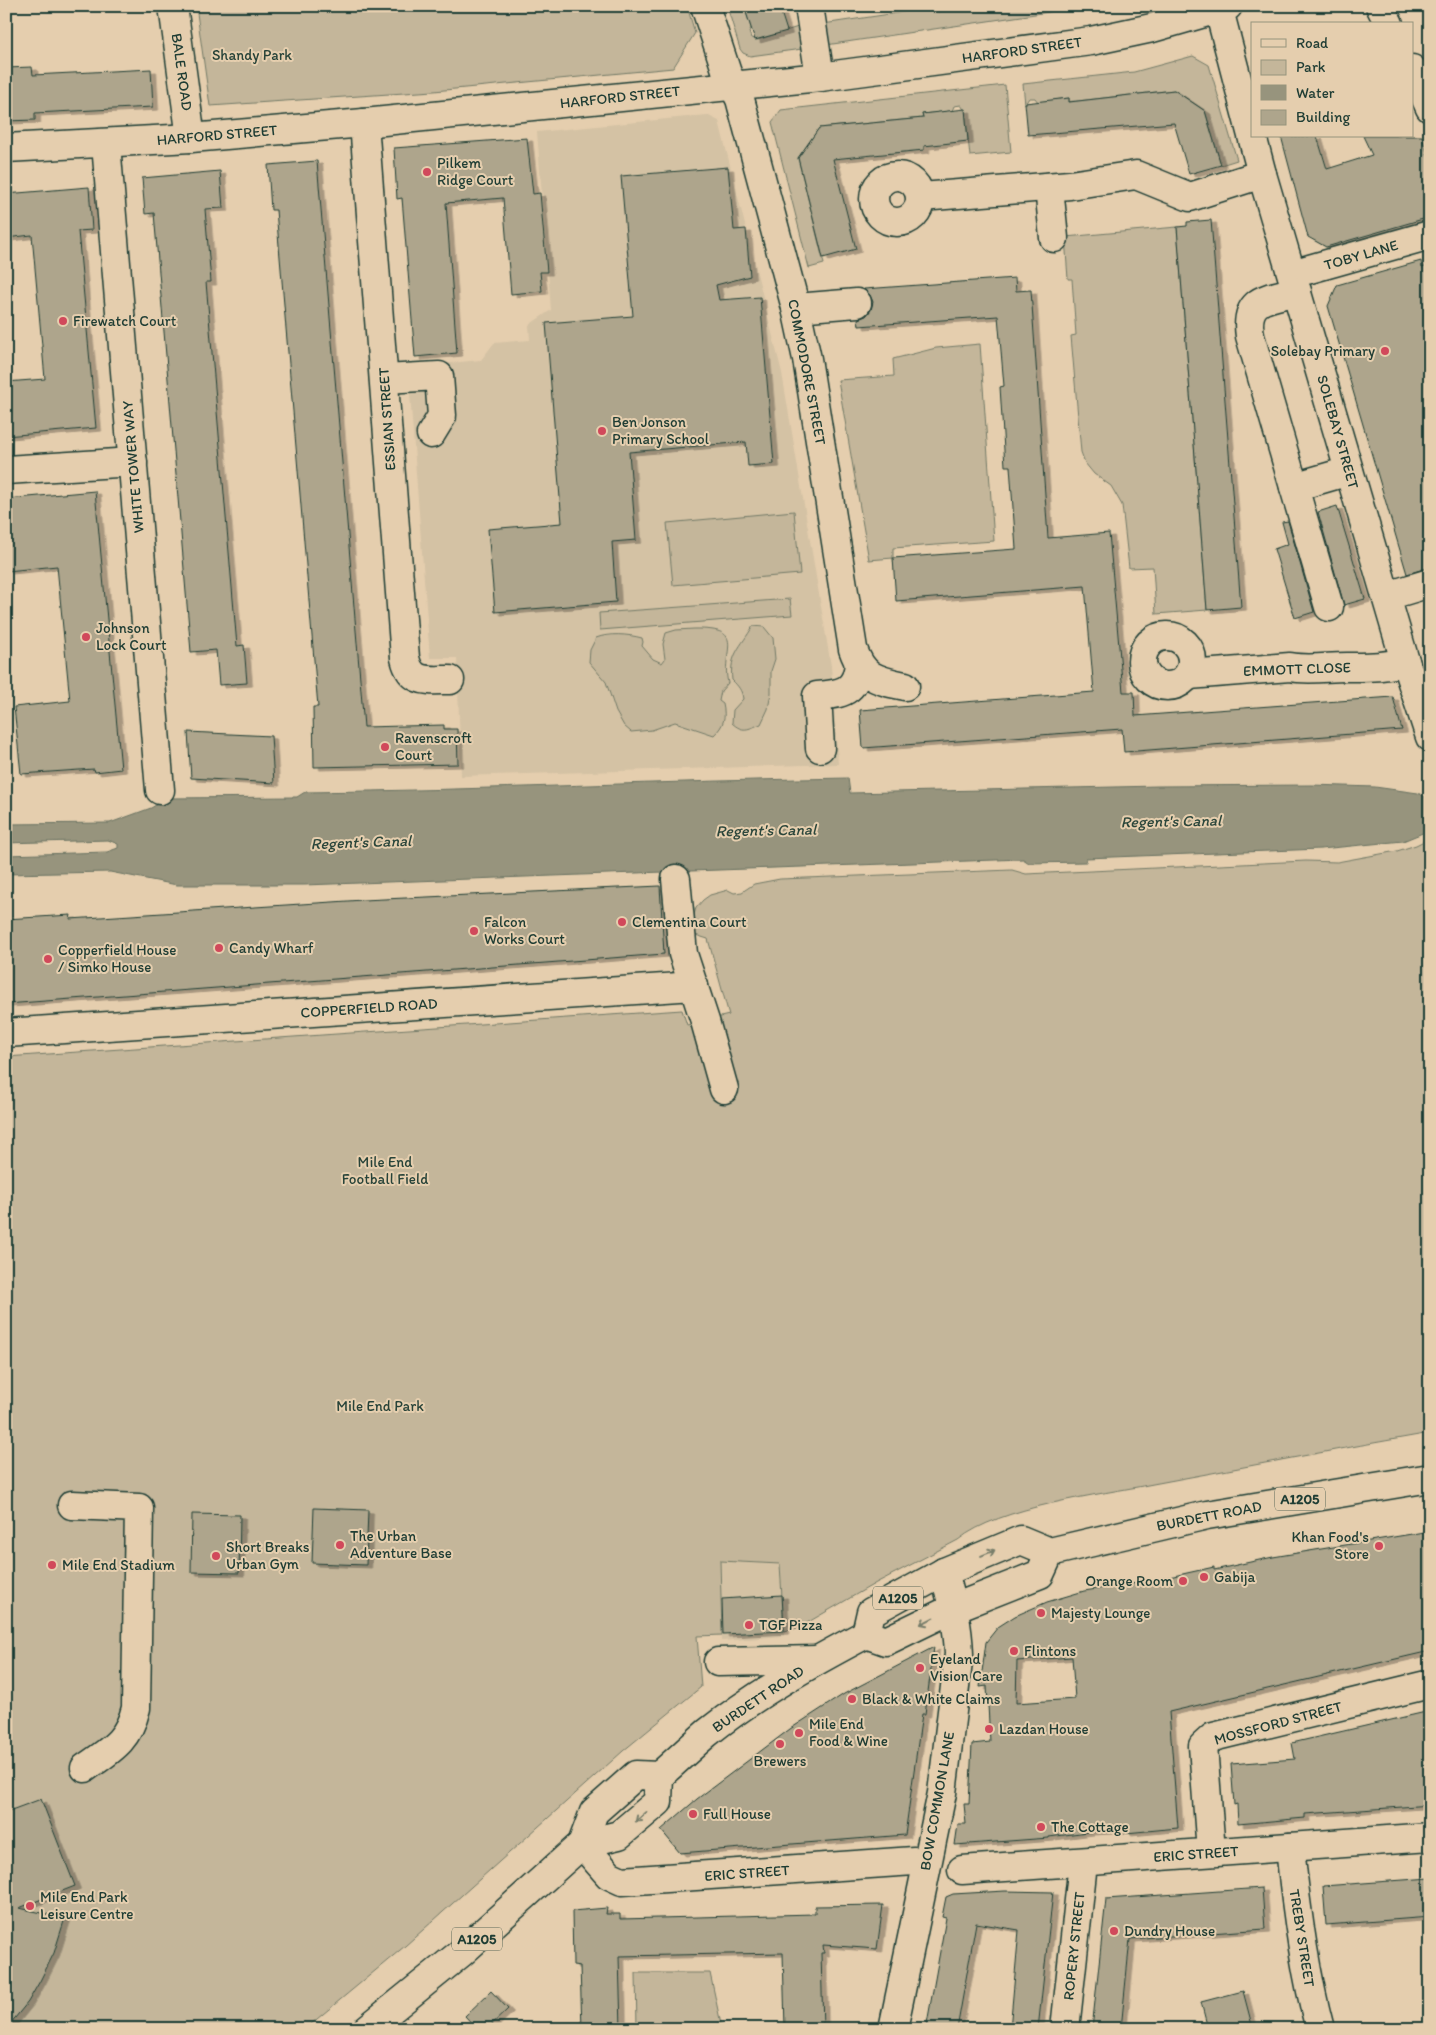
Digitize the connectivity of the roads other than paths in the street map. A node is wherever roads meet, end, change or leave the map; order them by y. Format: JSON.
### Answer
{"nodes":[{"id":1,"x":173,"y":6,"type":"edge"},
{"id":2,"x":705,"y":6,"type":"edge"},
{"id":3,"x":809,"y":6,"type":"edge"},
{"id":4,"x":1380,"y":6,"type":"edge"},
{"id":5,"x":1224,"y":8,"type":"edge"},
{"id":6,"x":1149,"y":17,"type":"edge"},
{"id":7,"x":1388,"y":22,"type":"edge"},
{"id":8,"x":1414,"y":73,"type":"edge"},
{"id":9,"x":820,"y":77,"type":"junction"},
{"id":10,"x":734,"y":86,"type":"junction"},
{"id":11,"x":1430,"y":108,"type":"edge"},
{"id":12,"x":364,"y":123,"type":"junction"},
{"id":13,"x":1251,"y":126,"type":"edge"},
{"id":14,"x":191,"y":138,"type":"junction"},
{"id":15,"x":1254,"y":138,"type":"edge"},
{"id":16,"x":106,"y":144,"type":"junction"},
{"id":17,"x":6,"y":148,"type":"edge"},
{"id":18,"x":1262,"y":174,"type":"junction"},
{"id":19,"x":1050,"y":187,"type":"junction"},
{"id":20,"x":921,"y":197,"type":"dead end"},
{"id":21,"x":1430,"y":236,"type":"edge"},
{"id":22,"x":1054,"y":238,"type":"dead end"},
{"id":23,"x":1294,"y":282,"type":"junction"},
{"id":24,"x":857,"y":303,"type":"dead end"},
{"id":25,"x":796,"y":308,"type":"junction"},
{"id":26,"x":384,"y":379,"type":"junction"},
{"id":27,"x":431,"y":434,"type":"dead end"},
{"id":28,"x":133,"y":462,"type":"junction"},
{"id":29,"x":6,"y":470,"type":"edge"},
{"id":30,"x":1350,"y":471,"type":"junction"},
{"id":31,"x":1294,"y":487,"type":"junction"},
{"id":32,"x":1430,"y":583,"type":"edge"},
{"id":33,"x":1386,"y":596,"type":"junction"},
{"id":34,"x":1329,"y":607,"type":"dead end"},
{"id":35,"x":1406,"y":662,"type":"junction"},
{"id":36,"x":858,"y":664,"type":"junction"},
{"id":37,"x":1189,"y":675,"type":"dead end"},
{"id":38,"x":450,"y":680,"type":"dead end"},
{"id":39,"x":905,"y":686,"type":"dead end"},
{"id":40,"x":1430,"y":738,"type":"edge"},
{"id":41,"x":820,"y":748,"type":"dead end"},
{"id":42,"x":160,"y":790,"type":"dead end"},
{"id":43,"x":676,"y":879,"type":"dead end"},
{"id":44,"x":694,"y":986,"type":"junction"},
{"id":45,"x":6,"y":1033,"type":"edge"},
{"id":46,"x":724,"y":1089,"type":"dead end"},
{"id":47,"x":1430,"y":1478,"type":"edge"},
{"id":48,"x":72,"y":1505,"type":"dead end"},
{"id":49,"x":1050,"y":1552,"type":"junction"},
{"id":50,"x":944,"y":1572,"type":"junction"},
{"id":51,"x":954,"y":1608,"type":"junction"},
{"id":52,"x":866,"y":1634,"type":"junction"},
{"id":53,"x":817,"y":1660,"type":"junction"},
{"id":54,"x":718,"y":1662,"type":"dead end"},
{"id":55,"x":1430,"y":1684,"type":"edge"},
{"id":56,"x":85,"y":1768,"type":"dead end"},
{"id":57,"x":1430,"y":1838,"type":"edge"},
{"id":58,"x":582,"y":1844,"type":"junction"},
{"id":59,"x":1290,"y":1847,"type":"junction"},
{"id":60,"x":1212,"y":1852,"type":"junction"},
{"id":61,"x":1083,"y":1863,"type":"junction"},
{"id":62,"x":927,"y":1864,"type":"junction"},
{"id":63,"x":962,"y":1870,"type":"dead end"},
{"id":64,"x":367,"y":2029,"type":"edge"},
{"id":65,"x":893,"y":2029,"type":"edge"},
{"id":66,"x":1065,"y":2029,"type":"edge"},
{"id":67,"x":1320,"y":2029,"type":"edge"}],
"edges":[{"from":1,"to":14,"type":"street","name":"BALE ROAD"},
{"from":2,"to":10,"type":"street","name":"COMMODORE STREET"},
{"from":3,"to":9,"type":"street"},
{"from":4,"to":7,"type":"street"},
{"from":5,"to":6,"type":"street","name":"HARFORD STREET"},
{"from":5,"to":13,"type":"street","name":"SOLEBAY STREET"},
{"from":6,"to":9,"type":"street","name":"HARFORD STREET"},
{"from":8,"to":11,"type":"street"},
{"from":9,"to":10,"type":"street","name":"HARFORD STREET"},
{"from":10,"to":12,"type":"street","name":"HARFORD STREET"},
{"from":10,"to":25,"type":"street","name":"COMMODORE STREET"},
{"from":12,"to":14,"type":"street","name":"HARFORD STREET"},
{"from":12,"to":26,"type":"street","name":"ESSIAN STREET"},
{"from":14,"to":16,"type":"street","name":"HARFORD STREET"},
{"from":15,"to":18,"type":"street","name":"SOLEBAY STREET"},
{"from":16,"to":17,"type":"street","name":"HARFORD STREET"},
{"from":16,"to":28,"type":"street","name":"WHITE TOWER WAY"},
{"from":18,"to":19,"type":"street"},
{"from":18,"to":23,"type":"street","name":"SOLEBAY STREET"},
{"from":19,"to":20,"type":"street"},
{"from":19,"to":22,"type":"street"},
{"from":21,"to":23,"type":"street","name":"TOBY LANE"},
{"from":23,"to":30,"type":"street","name":"SOLEBAY STREET"},
{"from":23,"to":31,"type":"street","name":"TOBY LANE"},
{"from":24,"to":25,"type":"street"},
{"from":25,"to":36,"type":"street","name":"COMMODORE STREET"},
{"from":26,"to":27,"type":"street"},
{"from":26,"to":38,"type":"street","name":"ESSIAN STREET"},
{"from":28,"to":29,"type":"street"},
{"from":28,"to":42,"type":"street","name":"WHITE TOWER WAY"},
{"from":30,"to":31,"type":"street"},
{"from":30,"to":33,"type":"street","name":"SOLEBAY STREET"},
{"from":31,"to":34,"type":"street","name":"TOBY LANE"},
{"from":32,"to":33,"type":"street"},
{"from":33,"to":35,"type":"street","name":"SOLEBAY STREET"},
{"from":35,"to":37,"type":"street","name":"EMMOTT CLOSE"},
{"from":35,"to":40,"type":"street","name":"SOLEBAY STREET"},
{"from":36,"to":39,"type":"street"},
{"from":36,"to":41,"type":"street"},
{"from":43,"to":44,"type":"street"},
{"from":44,"to":45,"type":"street","name":"COPPERFIELD ROAD"},
{"from":44,"to":46,"type":"street"},
{"from":47,"to":49,"type":"street","name":"BURDETT ROAD","number":"A1205"},
{"from":48,"to":56,"type":"street"},
{"from":50,"to":49,"type":"street","number":"A1205","one_way":true},
{"from":49,"to":51,"type":"street","number":"A1205"},
{"from":50,"to":51,"type":"street","name":"BOW COMMON LANE"},
{"from":50,"to":52,"type":"street","number":"A1205"},
{"from":51,"to":52,"type":"street","number":"A1205","one_way":true},
{"from":51,"to":62,"type":"street","name":"BOW COMMON LANE"},
{"from":52,"to":53,"type":"street","name":"BURDETT ROAD","number":"A1205"},
{"from":53,"to":54,"type":"street"},
{"from":53,"to":58,"type":"street","name":"BURDETT ROAD","number":"A1205"},
{"from":55,"to":60,"type":"street","name":"MOSSFORD STREET"},
{"from":57,"to":59,"type":"street","name":"ERIC STREET"},
{"from":58,"to":62,"type":"street","name":"ERIC STREET"},
{"from":58,"to":64,"type":"street","name":"BURDETT ROAD","number":"A1205"},
{"from":59,"to":60,"type":"street","name":"ERIC STREET"},
{"from":59,"to":67,"type":"street","name":"TREBY STREET"},
{"from":60,"to":61,"type":"street","name":"ERIC STREET"},
{"from":61,"to":63,"type":"street","name":"ERIC STREET"},
{"from":61,"to":66,"type":"street","name":"ROPERY STREET"},
{"from":62,"to":65,"type":"street","name":"BOW COMMON LANE"}]}
